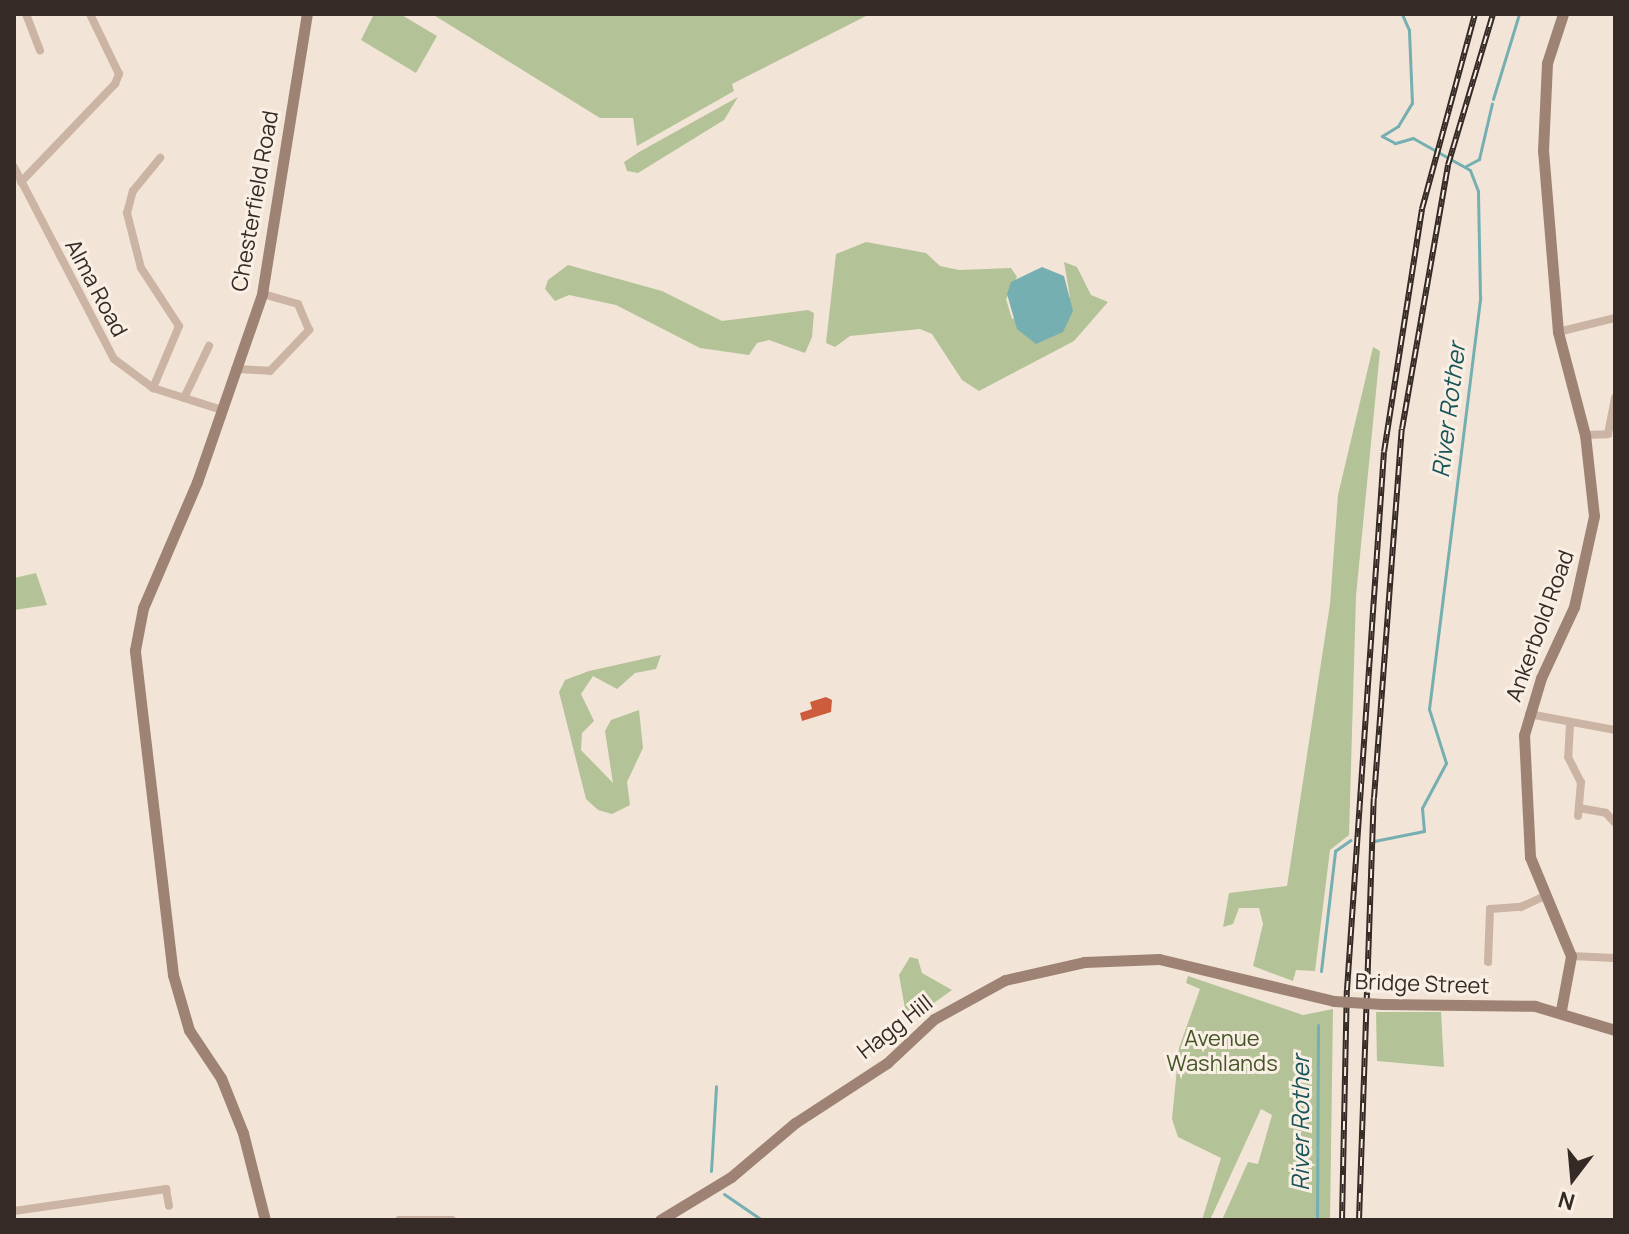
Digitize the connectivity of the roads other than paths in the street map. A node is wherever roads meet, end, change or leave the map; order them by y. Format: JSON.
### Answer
{"nodes":[{"id":1,"x":26,"y":14,"type":"edge"},
{"id":2,"x":90,"y":14,"type":"edge"},
{"id":3,"x":307,"y":14,"type":"edge"},
{"id":4,"x":1563,"y":14,"type":"edge"},
{"id":5,"x":40,"y":50,"type":"dead end"},
{"id":6,"x":160,"y":158,"type":"dead end"},
{"id":7,"x":14,"y":167,"type":"edge"},
{"id":8,"x":21,"y":182,"type":"junction"},
{"id":9,"x":262,"y":294,"type":"junction"},
{"id":10,"x":1615,"y":318,"type":"edge"},
{"id":11,"x":1558,"y":332,"type":"junction"},
{"id":12,"x":209,"y":346,"type":"dead end"},
{"id":13,"x":235,"y":369,"type":"junction"},
{"id":14,"x":153,"y":388,"type":"junction"},
{"id":15,"x":184,"y":398,"type":"junction"},
{"id":16,"x":1615,"y":398,"type":"edge"},
{"id":17,"x":222,"y":410,"type":"junction"},
{"id":18,"x":1585,"y":435,"type":"junction"},
{"id":19,"x":1529,"y":714,"type":"junction"},
{"id":20,"x":1570,"y":724,"type":"junction"},
{"id":21,"x":1615,"y":730,"type":"edge"},
{"id":22,"x":1615,"y":823,"type":"edge"},
{"id":23,"x":1545,"y":896,"type":"junction"},
{"id":24,"x":1571,"y":956,"type":"junction"},
{"id":25,"x":1615,"y":958,"type":"edge"},
{"id":26,"x":1488,"y":962,"type":"dead end"},
{"id":27,"x":1284,"y":992,"type":"joint"},
{"id":28,"x":1561,"y":1010,"type":"junction"},
{"id":29,"x":1615,"y":1030,"type":"edge"},
{"id":30,"x":169,"y":1206,"type":"dead end"},
{"id":31,"x":18,"y":1210,"type":"edge"},
{"id":32,"x":22,"y":1220,"type":"edge"},
{"id":33,"x":265,"y":1220,"type":"edge"},
{"id":34,"x":399,"y":1220,"type":"edge"},
{"id":35,"x":452,"y":1220,"type":"edge"},
{"id":36,"x":660,"y":1220,"type":"edge"}],
"edges":[{"from":1,"to":5,"type":"street"},
{"from":2,"to":8,"type":"street"},
{"from":3,"to":9,"type":"street","name":"Chesterfield Road"},
{"from":4,"to":11,"type":"street","name":"Ankerbold Road"},
{"from":6,"to":14,"type":"street"},
{"from":7,"to":8,"type":"street","name":"Alma Road"},
{"from":8,"to":14,"type":"street","name":"Alma Road"},
{"from":9,"to":13,"type":"street","name":"Chesterfield Road"},
{"from":9,"to":13,"type":"street"},
{"from":10,"to":11,"type":"street"},
{"from":11,"to":18,"type":"street","name":"Ankerbold Road"},
{"from":12,"to":15,"type":"street"},
{"from":13,"to":17,"type":"street","name":"Chesterfield Road"},
{"from":14,"to":15,"type":"street","name":"Alma Road"},
{"from":15,"to":17,"type":"street","name":"Alma Road"},
{"from":16,"to":18,"type":"street"},
{"from":17,"to":33,"type":"street","name":"Chesterfield Road"},
{"from":18,"to":19,"type":"street","name":"Ankerbold Road"},
{"from":19,"to":20,"type":"street"},
{"from":19,"to":23,"type":"street","name":"Ankerbold Road"},
{"from":20,"to":21,"type":"street"},
{"from":20,"to":22,"type":"street"},
{"from":23,"to":24,"type":"street","name":"Ankerbold Road"},
{"from":23,"to":26,"type":"street"},
{"from":24,"to":25,"type":"street"},
{"from":24,"to":28,"type":"street"},
{"from":27,"to":28,"type":"street","name":"Bridge Street","bridge":true},
{"from":27,"to":36,"type":"street","name":"Hagg Hill"},
{"from":28,"to":29,"type":"street","name":"Bridge Street"},
{"from":30,"to":31,"type":"street"},
{"from":31,"to":32,"type":"street"},
{"from":34,"to":35,"type":"street"}]}
